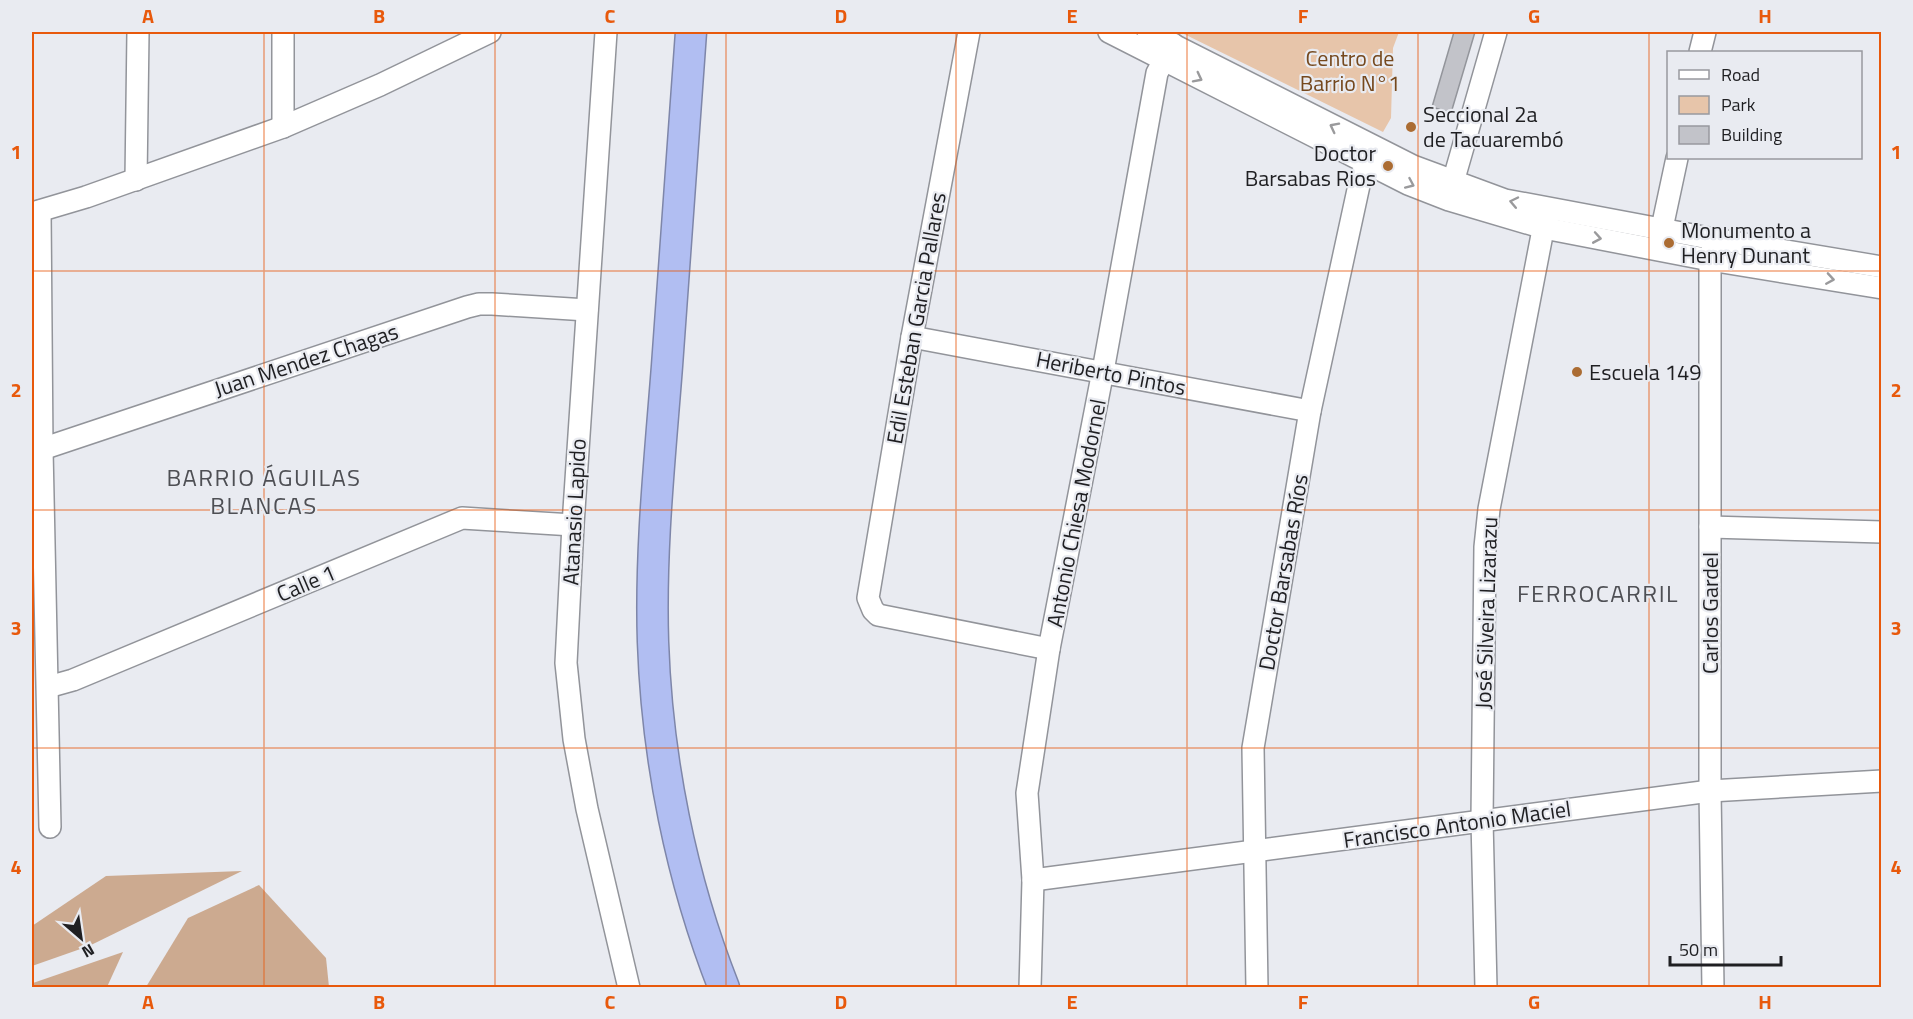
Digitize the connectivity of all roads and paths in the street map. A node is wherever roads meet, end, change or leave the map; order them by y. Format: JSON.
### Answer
{"nodes":[{"id":1,"x":138,"y":32,"type":"edge"},
{"id":2,"x":283,"y":32,"type":"edge"},
{"id":3,"x":490,"y":32,"type":"edge"},
{"id":4,"x":606,"y":32,"type":"edge"},
{"id":5,"x":691,"y":32,"type":"edge"},
{"id":6,"x":969,"y":32,"type":"edge"},
{"id":7,"x":1109,"y":32,"type":"edge"},
{"id":8,"x":1148,"y":32,"type":"edge"},
{"id":9,"x":1496,"y":32,"type":"edge"},
{"id":10,"x":1705,"y":32,"type":"edge"},
{"id":11,"x":1700,"y":51,"type":"edge"},
{"id":12,"x":1168,"y":53,"type":"junction"},
{"id":13,"x":283,"y":127,"type":"junction"},
{"id":14,"x":1677,"y":159,"type":"edge"},
{"id":15,"x":1368,"y":163,"type":"junction"},
{"id":16,"x":136,"y":180,"type":"junction"},
{"id":17,"x":1453,"y":182,"type":"junction"},
{"id":18,"x":36,"y":212,"type":"edge"},
{"id":19,"x":1546,"y":218,"type":"junction"},
{"id":20,"x":1660,"y":239,"type":"junction"},
{"id":21,"x":1712,"y":249,"type":"junction"},
{"id":22,"x":1880,"y":275,"type":"edge"},
{"id":23,"x":586,"y":310,"type":"junction"},
{"id":24,"x":912,"y":337,"type":"junction"},
{"id":25,"x":1103,"y":371,"type":"junction"},
{"id":26,"x":1310,"y":411,"type":"junction"},
{"id":27,"x":37,"y":449,"type":"edge"},
{"id":28,"x":573,"y":525,"type":"junction"},
{"id":29,"x":1710,"y":527,"type":"junction"},
{"id":30,"x":1881,"y":532,"type":"edge"},
{"id":31,"x":1049,"y":649,"type":"junction"},
{"id":32,"x":48,"y":687,"type":"junction"},
{"id":33,"x":1881,"y":781,"type":"edge"},
{"id":34,"x":40,"y":786,"type":"edge"},
{"id":35,"x":1710,"y":790,"type":"junction"},
{"id":36,"x":1482,"y":820,"type":"junction"},
{"id":37,"x":50,"y":827,"type":"dead end"},
{"id":38,"x":1254,"y":851,"type":"junction"},
{"id":39,"x":1033,"y":880,"type":"junction"},
{"id":40,"x":629,"y":987,"type":"edge"},
{"id":41,"x":724,"y":987,"type":"edge"},
{"id":42,"x":1030,"y":987,"type":"edge"},
{"id":43,"x":1257,"y":987,"type":"edge"},
{"id":44,"x":1486,"y":987,"type":"edge"},
{"id":45,"x":1713,"y":987,"type":"edge"}],
"edges":[{"from":1,"to":16,"type":"street"},
{"from":2,"to":13,"type":"street"},
{"from":3,"to":13,"type":"street"},
{"from":4,"to":23,"type":"street","name":"Atanasio Lapido"},
{"from":5,"to":41,"type":"highway"},
{"from":6,"to":24,"type":"street","name":"Edil Esteban Garcia Pallares"},
{"from":7,"to":12,"type":"street"},
{"from":8,"to":12,"type":"street"},
{"from":9,"to":17,"type":"street"},
{"from":10,"to":11,"type":"street"},
{"from":12,"to":15,"type":"street","one_way":true},
{"from":17,"to":12,"type":"street","one_way":true},
{"from":12,"to":25,"type":"street","name":"Antonio Chiesa Modornel"},
{"from":13,"to":16,"type":"street"},
{"from":14,"to":20,"type":"street"},
{"from":15,"to":19,"type":"street","one_way":true},
{"from":15,"to":26,"type":"street","name":"Doctor Barsabas Ríos"},
{"from":16,"to":18,"type":"street"},
{"from":19,"to":17,"type":"street","one_way":true},
{"from":18,"to":27,"type":"street"},
{"from":19,"to":20,"type":"street"},
{"from":19,"to":36,"type":"street","name":"José Silveira Lizarazu"},
{"from":20,"to":21,"type":"street"},
{"from":21,"to":22,"type":"street"},
{"from":21,"to":29,"type":"street","name":"Carlos Gardel"},
{"from":23,"to":27,"type":"street","name":"Juan Mendez Chagas"},
{"from":23,"to":28,"type":"street","name":"Atanasio Lapido"},
{"from":24,"to":25,"type":"street","name":"Heriberto Pintos"},
{"from":24,"to":31,"type":"street","name":"Edil Esteban Garcia Pallares"},
{"from":25,"to":26,"type":"street","name":"Heriberto Pintos"},
{"from":25,"to":31,"type":"street","name":"Antonio Chiesa Modornel"},
{"from":26,"to":38,"type":"street","name":"Doctor Barsabas Ríos"},
{"from":27,"to":32,"type":"street"},
{"from":28,"to":32,"type":"street","name":"Calle 1"},
{"from":28,"to":40,"type":"street","name":"Atanasio Lapido"},
{"from":29,"to":30,"type":"street"},
{"from":29,"to":35,"type":"street","name":"Carlos Gardel"},
{"from":31,"to":39,"type":"street","name":"Antonio Chiesa Modornel"},
{"from":32,"to":34,"type":"street"},
{"from":33,"to":35,"type":"street","name":"Francisco Antonio Maciel"},
{"from":34,"to":37,"type":"street"},
{"from":35,"to":36,"type":"street","name":"Francisco Antonio Maciel"},
{"from":35,"to":45,"type":"street","name":"Carlos Gardel"},
{"from":36,"to":38,"type":"street","name":"Francisco Antonio Maciel"},
{"from":36,"to":44,"type":"street","name":"José Silveira Lizarazu"},
{"from":38,"to":39,"type":"street","name":"Francisco Antonio Maciel"},
{"from":38,"to":43,"type":"street","name":"Doctor Barsabas Ríos"},
{"from":39,"to":42,"type":"street","name":"Antonio Chiesa Modornel"}]}
